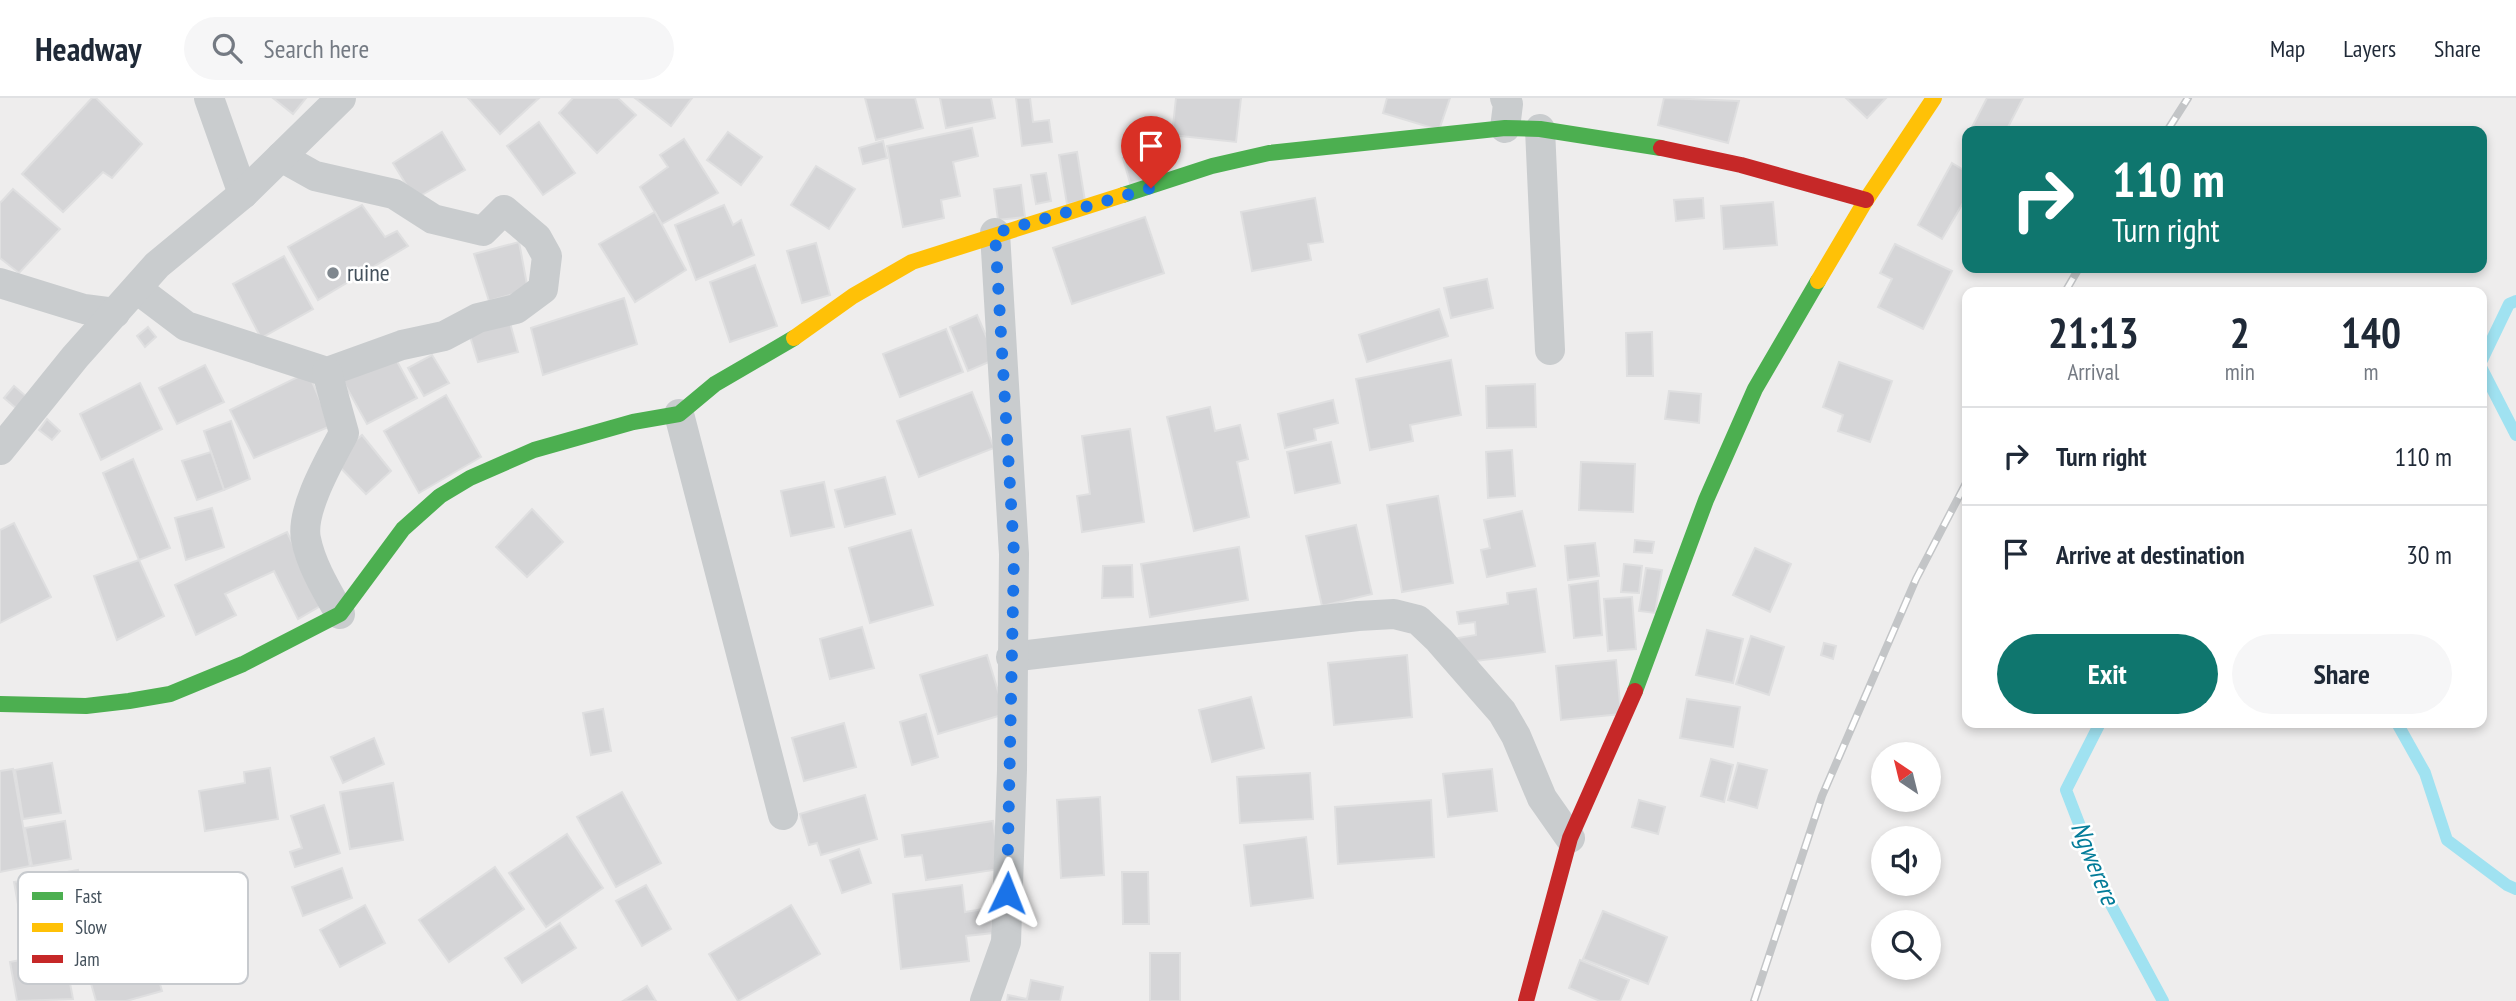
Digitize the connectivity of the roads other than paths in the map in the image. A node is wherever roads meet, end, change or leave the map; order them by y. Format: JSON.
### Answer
{"nodes":[{"id":1,"x":209,"y":98,"type":"edge"},
{"id":2,"x":341,"y":98,"type":"edge"},
{"id":3,"x":1506,"y":98,"type":"edge"},
{"id":4,"x":1930,"y":100,"type":"edge"},
{"id":5,"x":1505,"y":128,"type":"junction"},
{"id":6,"x":1540,"y":129,"type":"junction"},
{"id":7,"x":281,"y":157,"type":"junction"},
{"id":8,"x":243,"y":194,"type":"junction"},
{"id":9,"x":1866,"y":200,"type":"junction"},
{"id":10,"x":995,"y":233,"type":"junction"},
{"id":11,"x":0,"y":283,"type":"edge"},
{"id":12,"x":137,"y":289,"type":"junction"},
{"id":13,"x":114,"y":313,"type":"junction"},
{"id":14,"x":1550,"y":350,"type":"dead end"},
{"id":15,"x":327,"y":372,"type":"junction"},
{"id":16,"x":679,"y":414,"type":"junction"},
{"id":17,"x":0,"y":450,"type":"edge"},
{"id":18,"x":340,"y":614,"type":"junction"},
{"id":19,"x":1011,"y":657,"type":"junction"},
{"id":20,"x":0,"y":704,"type":"edge"},
{"id":21,"x":783,"y":815,"type":"dead end"},
{"id":22,"x":1570,"y":838,"type":"junction"},
{"id":23,"x":985,"y":1001,"type":"edge"},
{"id":24,"x":1526,"y":1001,"type":"edge"}],
"edges":[{"from":1,"to":8,"type":"street"},
{"from":2,"to":7,"type":"street"},
{"from":3,"to":5,"type":"street"},
{"from":4,"to":9,"type":"street"},
{"from":5,"to":6,"type":"street"},
{"from":5,"to":10,"type":"street"},
{"from":6,"to":9,"type":"street"},
{"from":6,"to":14,"type":"street"},
{"from":7,"to":8,"type":"street"},
{"from":7,"to":15,"type":"street"},
{"from":8,"to":12,"type":"street"},
{"from":9,"to":22,"type":"street"},
{"from":10,"to":16,"type":"street"},
{"from":10,"to":19,"type":"street"},
{"from":11,"to":13,"type":"street"},
{"from":12,"to":13,"type":"street"},
{"from":12,"to":15,"type":"street"},
{"from":13,"to":17,"type":"street"},
{"from":15,"to":18,"type":"street"},
{"from":16,"to":18,"type":"street"},
{"from":16,"to":21,"type":"street"},
{"from":18,"to":20,"type":"street"},
{"from":19,"to":22,"type":"street"},
{"from":19,"to":23,"type":"street"},
{"from":22,"to":24,"type":"street"}]}
